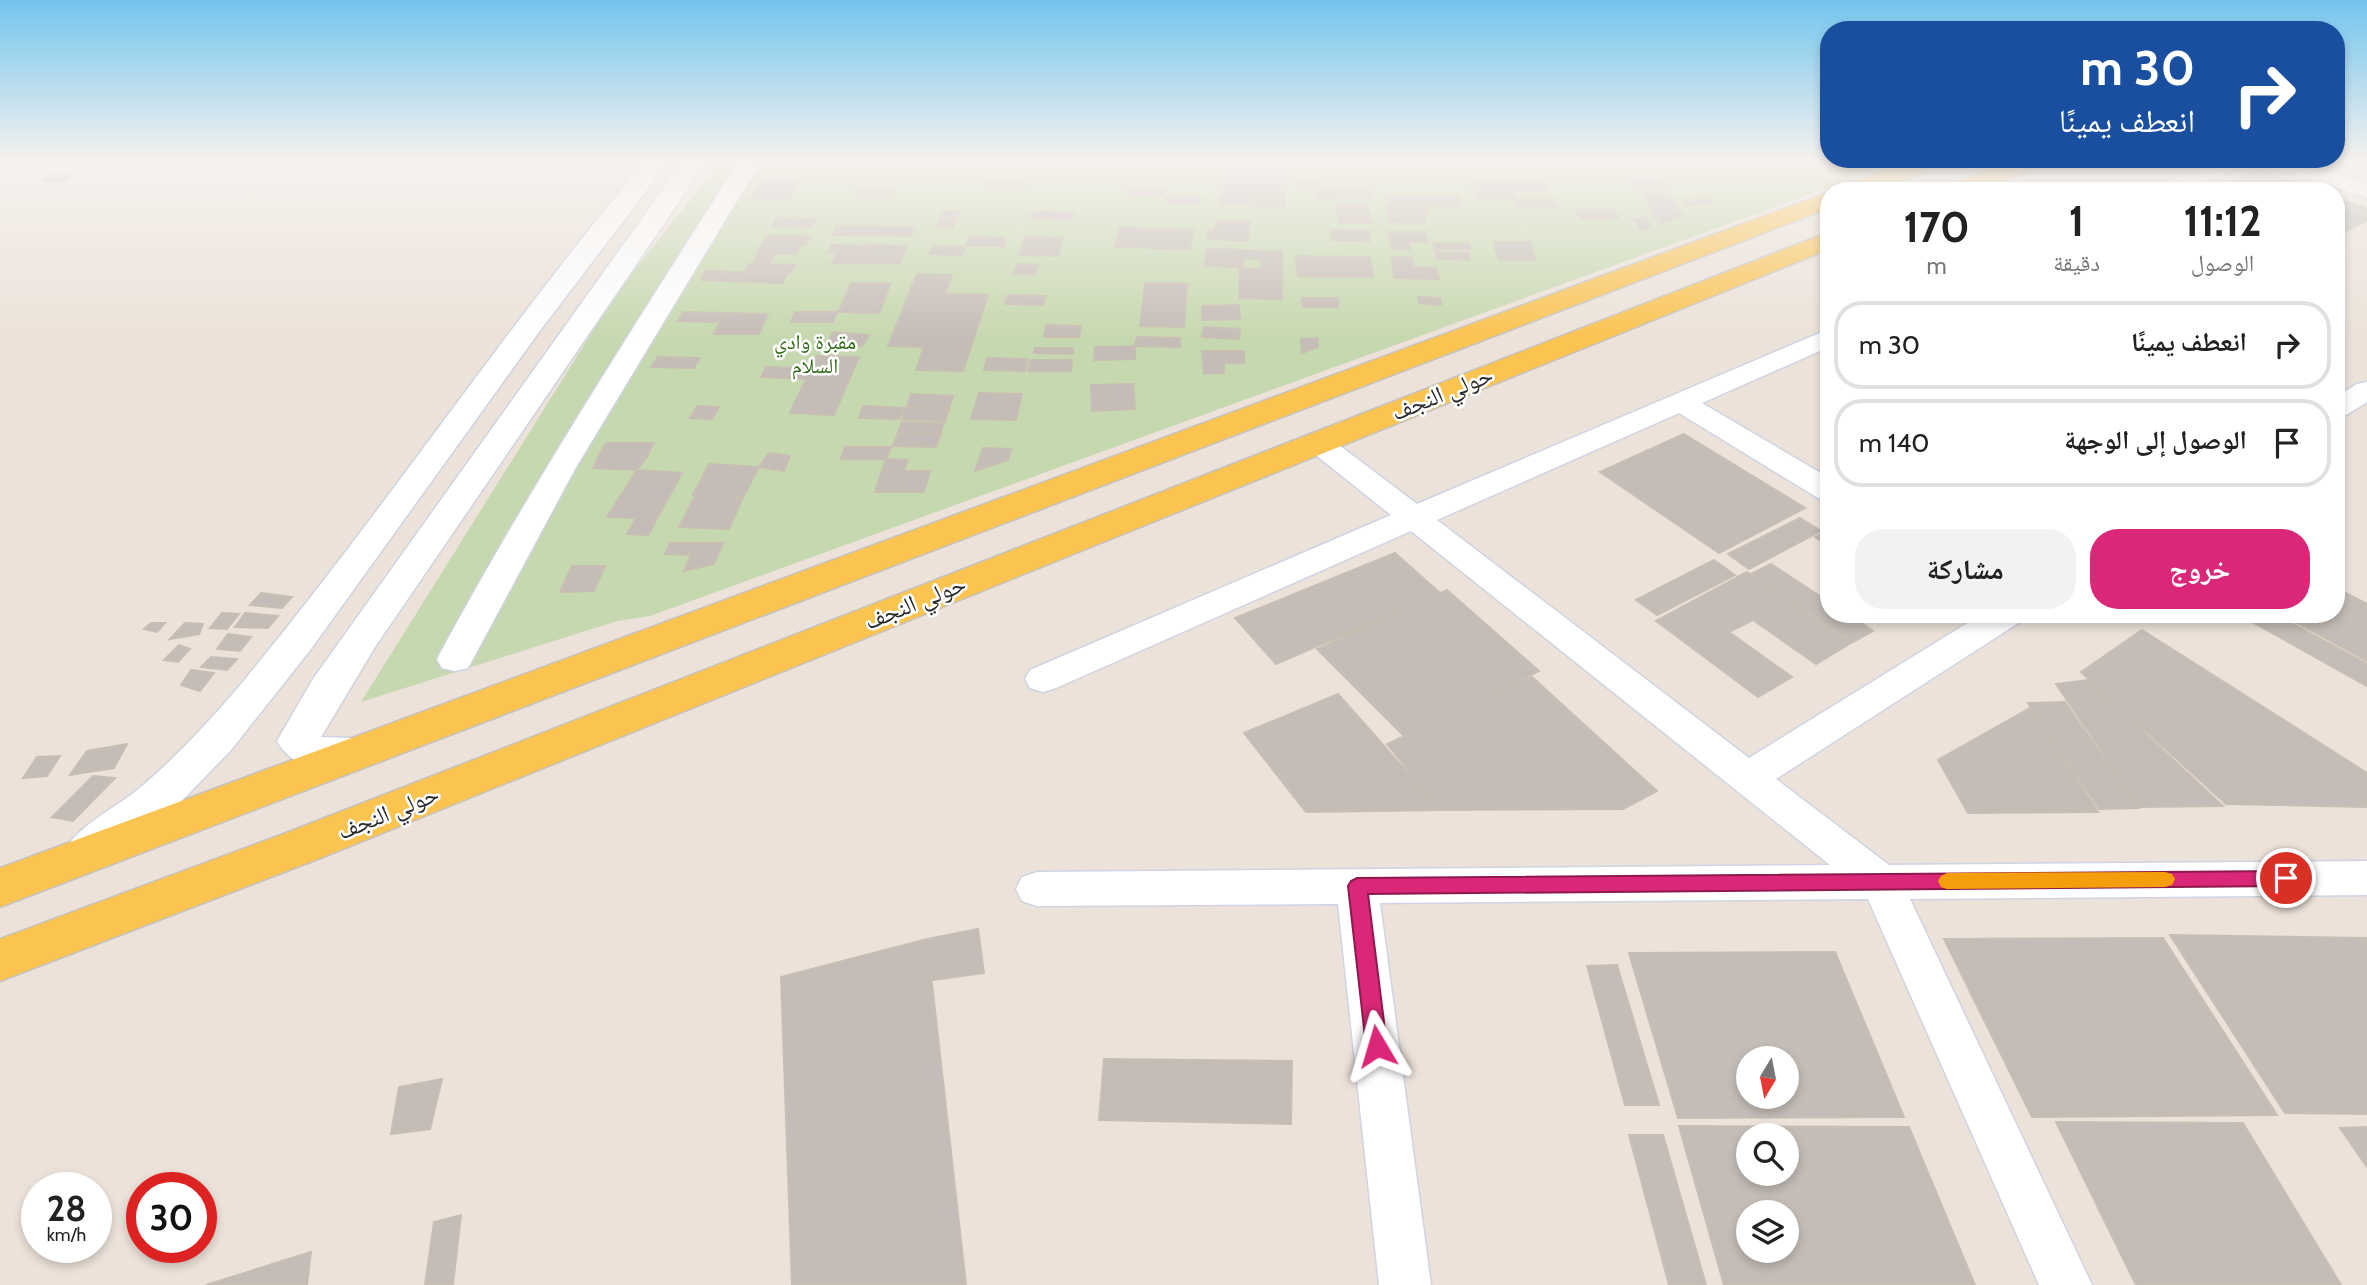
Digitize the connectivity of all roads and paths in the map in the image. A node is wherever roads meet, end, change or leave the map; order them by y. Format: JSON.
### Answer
{"nodes":[{"id":1,"x":607,"y":221,"type":"edge"},
{"id":2,"x":652,"y":221,"type":"edge"},
{"id":3,"x":713,"y":221,"type":"edge"},
{"id":4,"x":1771,"y":221,"type":"edge"},
{"id":5,"x":1820,"y":244,"type":"edge"},
{"id":6,"x":1820,"y":341,"type":"edge"},
{"id":7,"x":2367,"y":390,"type":"edge"},
{"id":8,"x":1680,"y":402,"type":"junction"},
{"id":9,"x":2345,"y":409,"type":"edge"},
{"id":10,"x":1317,"y":442,"type":"junction"},
{"id":11,"x":1820,"y":486,"type":"edge"},
{"id":12,"x":1414,"y":517,"type":"junction"},
{"id":13,"x":1994,"y":623,"type":"edge"},
{"id":14,"x":455,"y":659,"type":"dead end"},
{"id":15,"x":1043,"y":679,"type":"dead end"},
{"id":16,"x":351,"y":754,"type":"junction"},
{"id":17,"x":1747,"y":778,"type":"junction"},
{"id":18,"x":51,"y":869,"type":"junction"},
{"id":19,"x":2367,"y":878,"type":"edge"},
{"id":20,"x":1881,"y":882,"type":"junction"},
{"id":21,"x":1357,"y":886,"type":"junction"},
{"id":22,"x":0,"y":888,"type":"edge"},
{"id":23,"x":1037,"y":889,"type":"dead end"},
{"id":24,"x":0,"y":960,"type":"edge"},
{"id":25,"x":1405,"y":1285,"type":"edge"},
{"id":26,"x":2066,"y":1285,"type":"edge"}],
"edges":[{"from":1,"to":18,"type":"main road"},
{"from":2,"to":16,"type":"main road"},
{"from":3,"to":14,"type":"street"},
{"from":4,"to":16,"type":"main road","name":"حولي النجف"},
{"from":5,"to":10,"type":"main road","name":"حولي النجف"},
{"from":6,"to":8,"type":"street"},
{"from":7,"to":9,"type":"street"},
{"from":8,"to":11,"type":"street"},
{"from":8,"to":12,"type":"street"},
{"from":10,"to":12,"type":"street"},
{"from":10,"to":24,"type":"main road","name":"حولي النجف"},
{"from":12,"to":15,"type":"street"},
{"from":12,"to":17,"type":"street"},
{"from":13,"to":17,"type":"street"},
{"from":16,"to":18,"type":"main road","name":"حولي النجف"},
{"from":17,"to":20,"type":"street"},
{"from":18,"to":22,"type":"main road","name":"حولي النجف"},
{"from":19,"to":20,"type":"street"},
{"from":20,"to":21,"type":"street"},
{"from":20,"to":26,"type":"street"},
{"from":21,"to":23,"type":"street"},
{"from":21,"to":25,"type":"street"}]}
